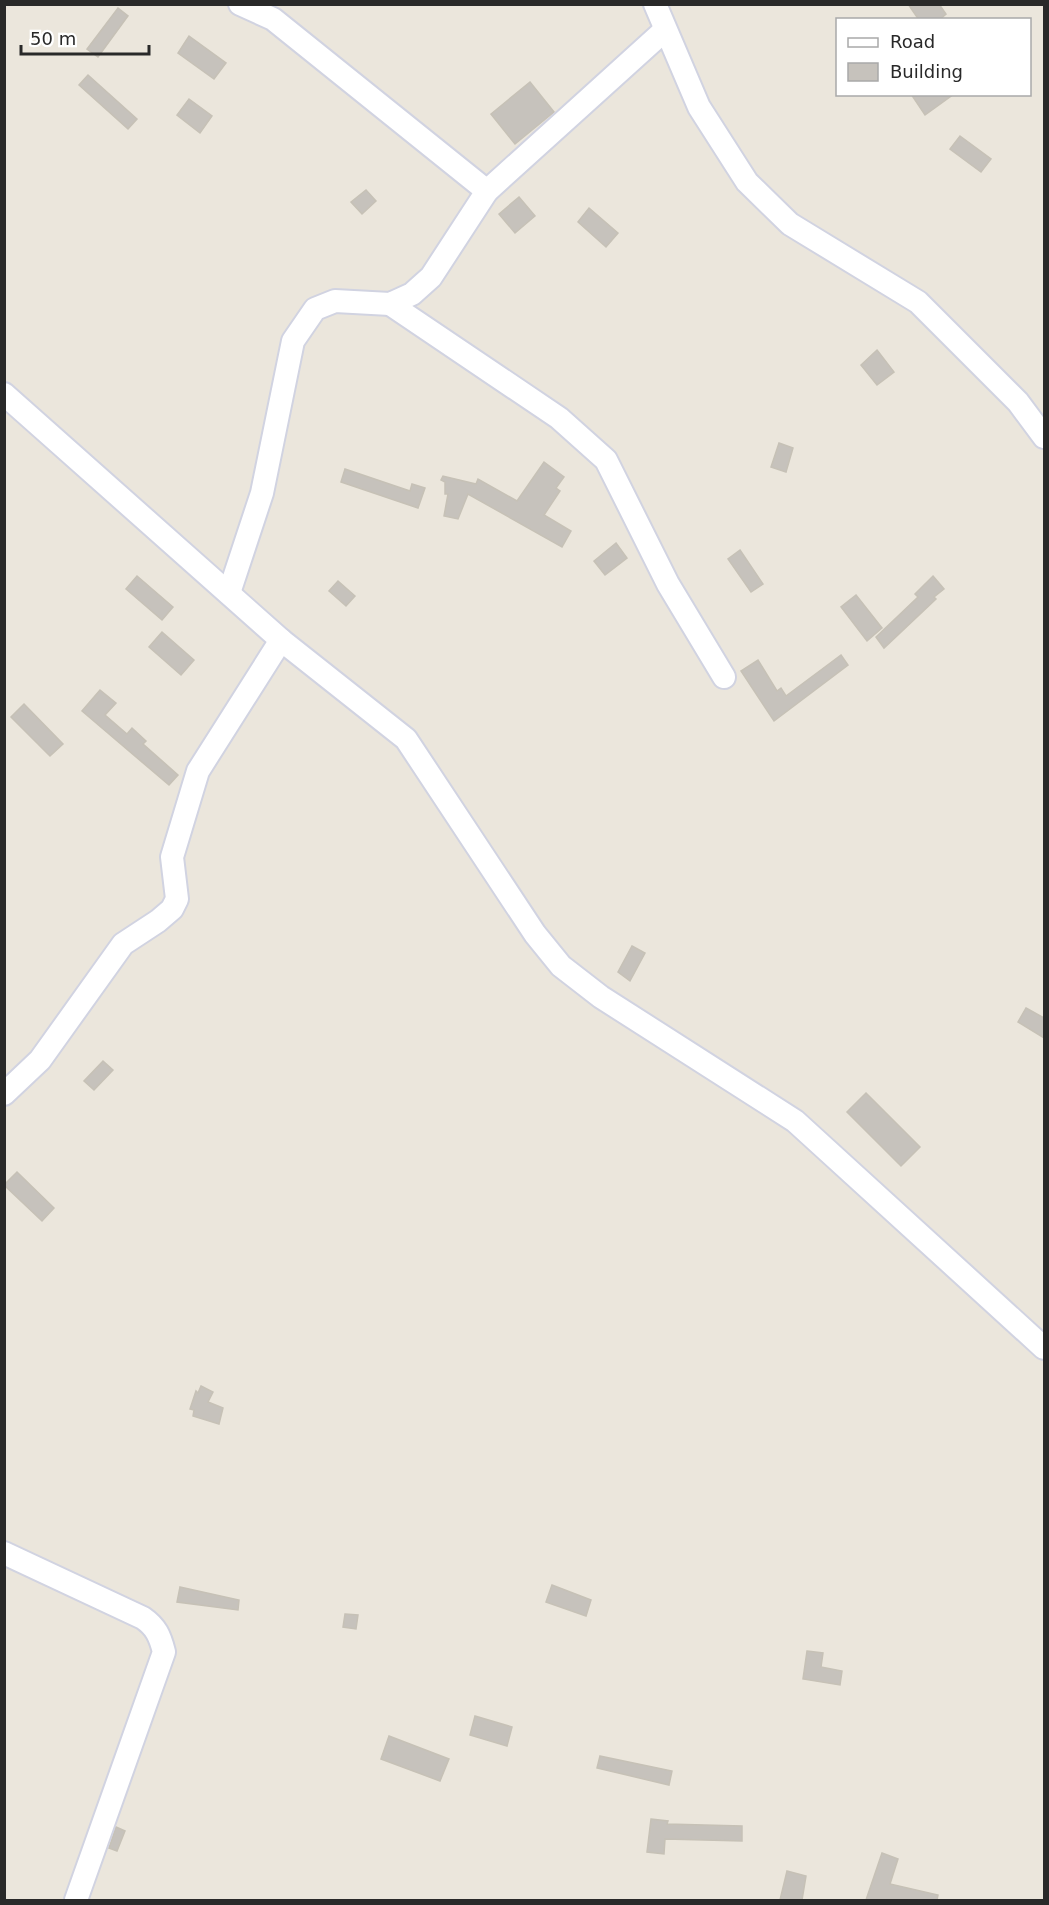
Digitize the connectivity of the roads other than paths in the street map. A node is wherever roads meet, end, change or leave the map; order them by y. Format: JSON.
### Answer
{"nodes":[{"id":1,"x":240,"y":4,"type":"edge"},
{"id":2,"x":655,"y":4,"type":"edge"},
{"id":3,"x":665,"y":30,"type":"junction"},
{"id":4,"x":487,"y":191,"type":"junction"},
{"id":5,"x":390,"y":303,"type":"junction"},
{"id":6,"x":4,"y":394,"type":"edge"},
{"id":7,"x":1044,"y":437,"type":"edge"},
{"id":8,"x":229,"y":592,"type":"junction"},
{"id":9,"x":281,"y":640,"type":"junction"},
{"id":10,"x":724,"y":677,"type":"dead end"},
{"id":11,"x":4,"y":1094,"type":"edge"},
{"id":12,"x":1044,"y":1348,"type":"edge"},
{"id":13,"x":4,"y":1553,"type":"edge"},
{"id":14,"x":76,"y":1900,"type":"edge"}],
"edges":[{"from":1,"to":4,"type":"street"},
{"from":2,"to":3,"type":"street"},
{"from":3,"to":4,"type":"street"},
{"from":3,"to":7,"type":"street"},
{"from":4,"to":5,"type":"street"},
{"from":5,"to":8,"type":"street"},
{"from":5,"to":10,"type":"street"},
{"from":6,"to":8,"type":"street"},
{"from":8,"to":9,"type":"street"},
{"from":9,"to":11,"type":"street"},
{"from":9,"to":12,"type":"street"},
{"from":13,"to":14,"type":"street"}]}
